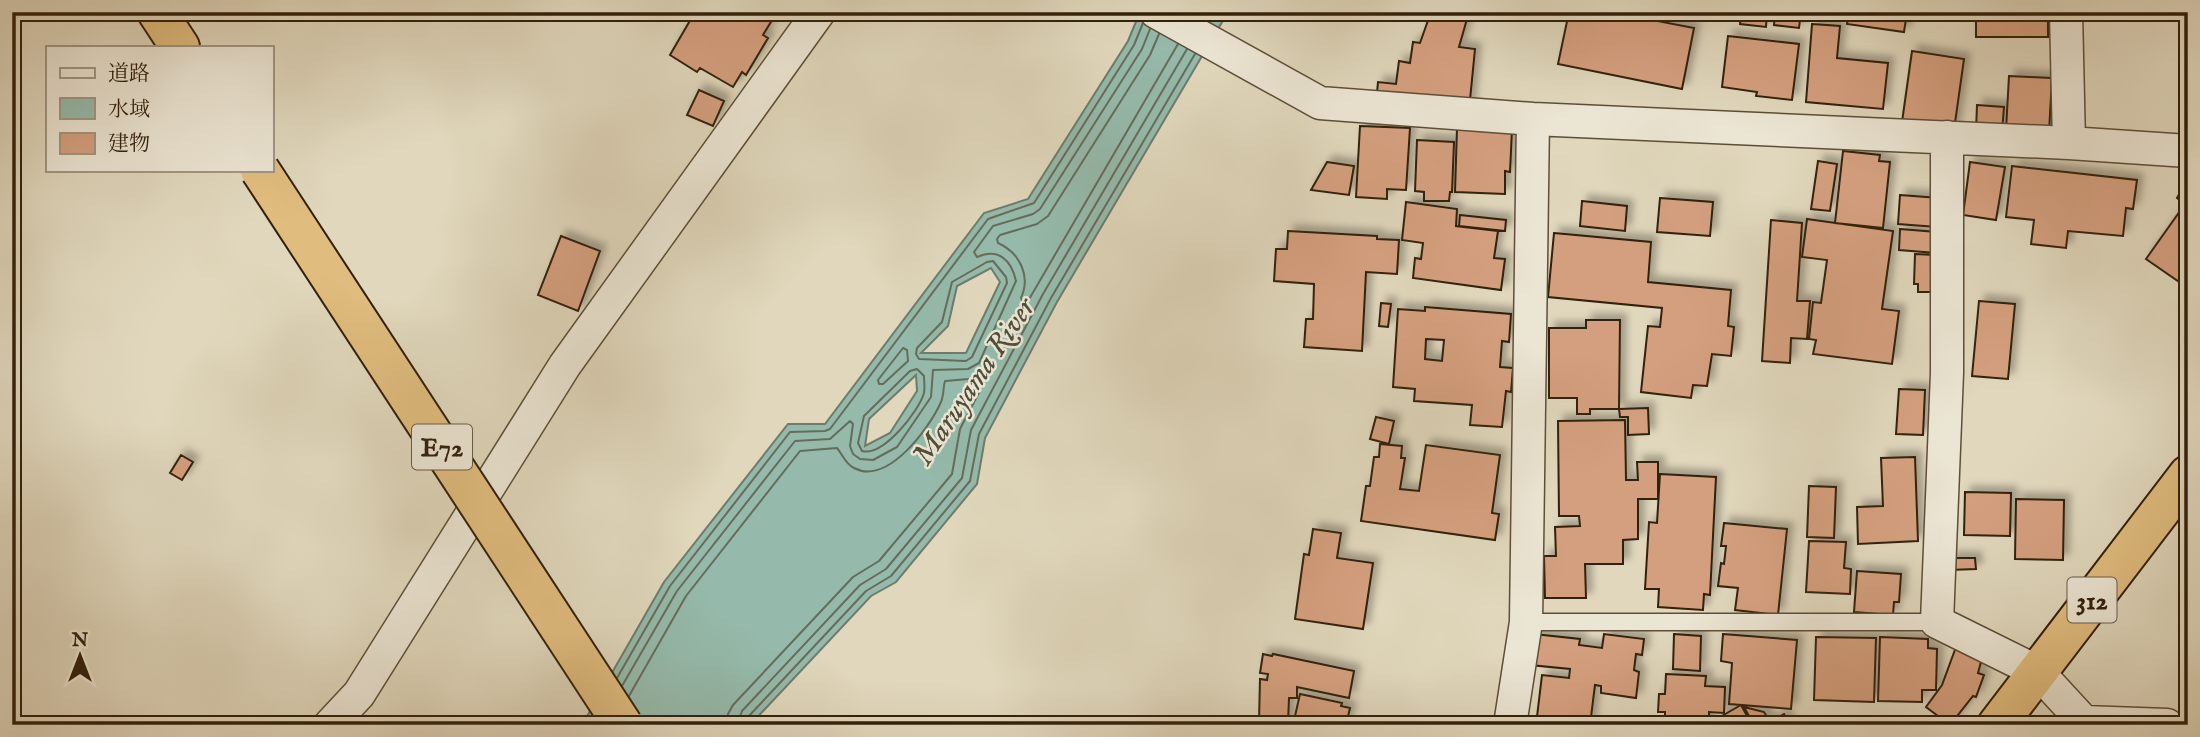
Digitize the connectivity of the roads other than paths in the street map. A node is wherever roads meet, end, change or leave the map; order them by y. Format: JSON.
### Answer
{"nodes":[{"id":1,"x":157,"y":12,"type":"edge"},
{"id":2,"x":820,"y":12,"type":"edge"},
{"id":3,"x":1156,"y":12,"type":"edge"},
{"id":4,"x":2066,"y":12,"type":"edge"},
{"id":5,"x":179,"y":46,"type":"edge"},
{"id":6,"x":1533,"y":119,"type":"junction"},
{"id":7,"x":1947,"y":137,"type":"junction"},
{"id":8,"x":2069,"y":143,"type":"junction"},
{"id":9,"x":2188,"y":151,"type":"edge"},
{"id":10,"x":261,"y":172,"type":"edge"},
{"id":11,"x":2188,"y":475,"type":"edge"},
{"id":12,"x":1526,"y":622,"type":"junction"},
{"id":13,"x":1937,"y":622,"type":"junction"},
{"id":14,"x":2038,"y":671,"type":"junction"},
{"id":15,"x":330,"y":725,"type":"edge"},
{"id":16,"x":623,"y":725,"type":"edge"},
{"id":17,"x":1510,"y":725,"type":"edge"},
{"id":18,"x":1997,"y":725,"type":"edge"},
{"id":19,"x":2167,"y":725,"type":"edge"}],
"edges":[{"from":1,"to":5,"type":"highway"},
{"from":2,"to":15,"type":"street"},
{"from":3,"to":6,"type":"street"},
{"from":4,"to":8,"type":"street"},
{"from":6,"to":7,"type":"street"},
{"from":6,"to":12,"type":"street"},
{"from":7,"to":8,"type":"street"},
{"from":7,"to":13,"type":"street"},
{"from":8,"to":9,"type":"street"},
{"from":10,"to":16,"type":"highway","number":"E72","bridge":true},
{"from":11,"to":14,"type":"highway","number":"312"},
{"from":12,"to":13,"type":"lane"},
{"from":12,"to":17,"type":"street"},
{"from":13,"to":14,"type":"street"},
{"from":14,"to":18,"type":"highway","number":"312"},
{"from":14,"to":19,"type":"street"}]}
